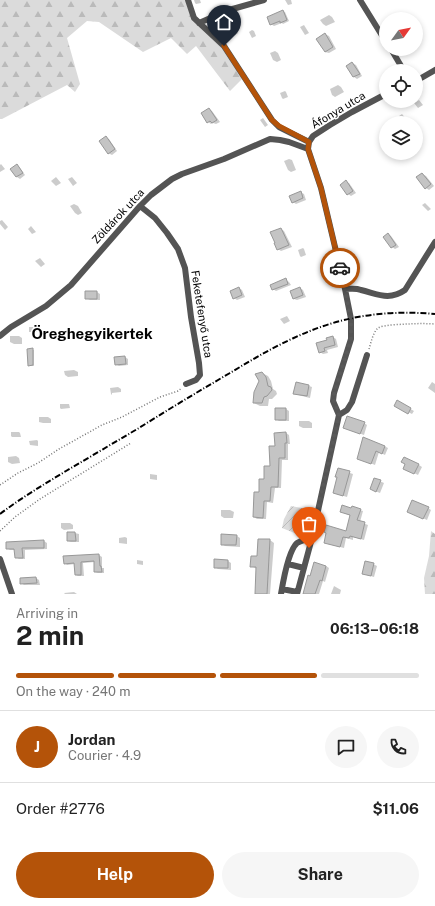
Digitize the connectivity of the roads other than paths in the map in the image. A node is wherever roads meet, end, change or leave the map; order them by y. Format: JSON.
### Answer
{"nodes":[{"id":1,"x":188,"y":0,"type":"edge"},
{"id":2,"x":264,"y":0,"type":"edge"},
{"id":3,"x":360,"y":0,"type":"edge"},
{"id":4,"x":199,"y":23,"type":"junction"},
{"id":5,"x":379,"y":31,"type":"edge"},
{"id":6,"x":435,"y":70,"type":"edge"},
{"id":7,"x":423,"y":77,"type":"edge"},
{"id":8,"x":379,"y":98,"type":"edge"},
{"id":9,"x":309,"y":142,"type":"junction"},
{"id":10,"x":308,"y":149,"type":"junction"},
{"id":11,"x":140,"y":206,"type":"junction"},
{"id":12,"x":435,"y":242,"type":"edge"},
{"id":13,"x":345,"y":289,"type":"junction"},
{"id":14,"x":0,"y":336,"type":"edge"},
{"id":15,"x":367,"y":355,"type":"road end"},
{"id":16,"x":186,"y":384,"type":"road end"},
{"id":17,"x":339,"y":415,"type":"junction"},
{"id":18,"x":312,"y":538,"type":"junction"},
{"id":19,"x":0,"y":559,"type":"edge"},
{"id":20,"x":288,"y":564,"type":"junction"},
{"id":21,"x":304,"y":568,"type":"junction"},
{"id":22,"x":282,"y":591,"type":"edge"},
{"id":23,"x":297,"y":593,"type":"edge"},
{"id":24,"x":12,"y":594,"type":"edge"}],
"edges":[{"from":1,"to":4,"type":"street"},
{"from":2,"to":4,"type":"street"},
{"from":3,"to":5,"type":"street"},
{"from":4,"to":9,"type":"street"},
{"from":6,"to":7,"type":"street"},
{"from":8,"to":9,"type":"street","name":"Áfonya utca"},
{"from":9,"to":10,"type":"street","name":"Áfonya utca"},
{"from":10,"to":11,"type":"street","name":"Zöldárok utca"},
{"from":10,"to":13,"type":"street"},
{"from":11,"to":14,"type":"street","name":"Zöldárok utca"},
{"from":11,"to":16,"type":"street","name":"Feketefenyő utca"},
{"from":12,"to":13,"type":"street"},
{"from":13,"to":17,"type":"street"},
{"from":15,"to":17,"type":"street"},
{"from":17,"to":18,"type":"street"},
{"from":18,"to":20,"type":"street"},
{"from":18,"to":21,"type":"street"},
{"from":19,"to":24,"type":"street"},
{"from":20,"to":21,"type":"street"},
{"from":20,"to":22,"type":"street"},
{"from":21,"to":23,"type":"street"},
{"from":22,"to":23,"type":"street"}]}
